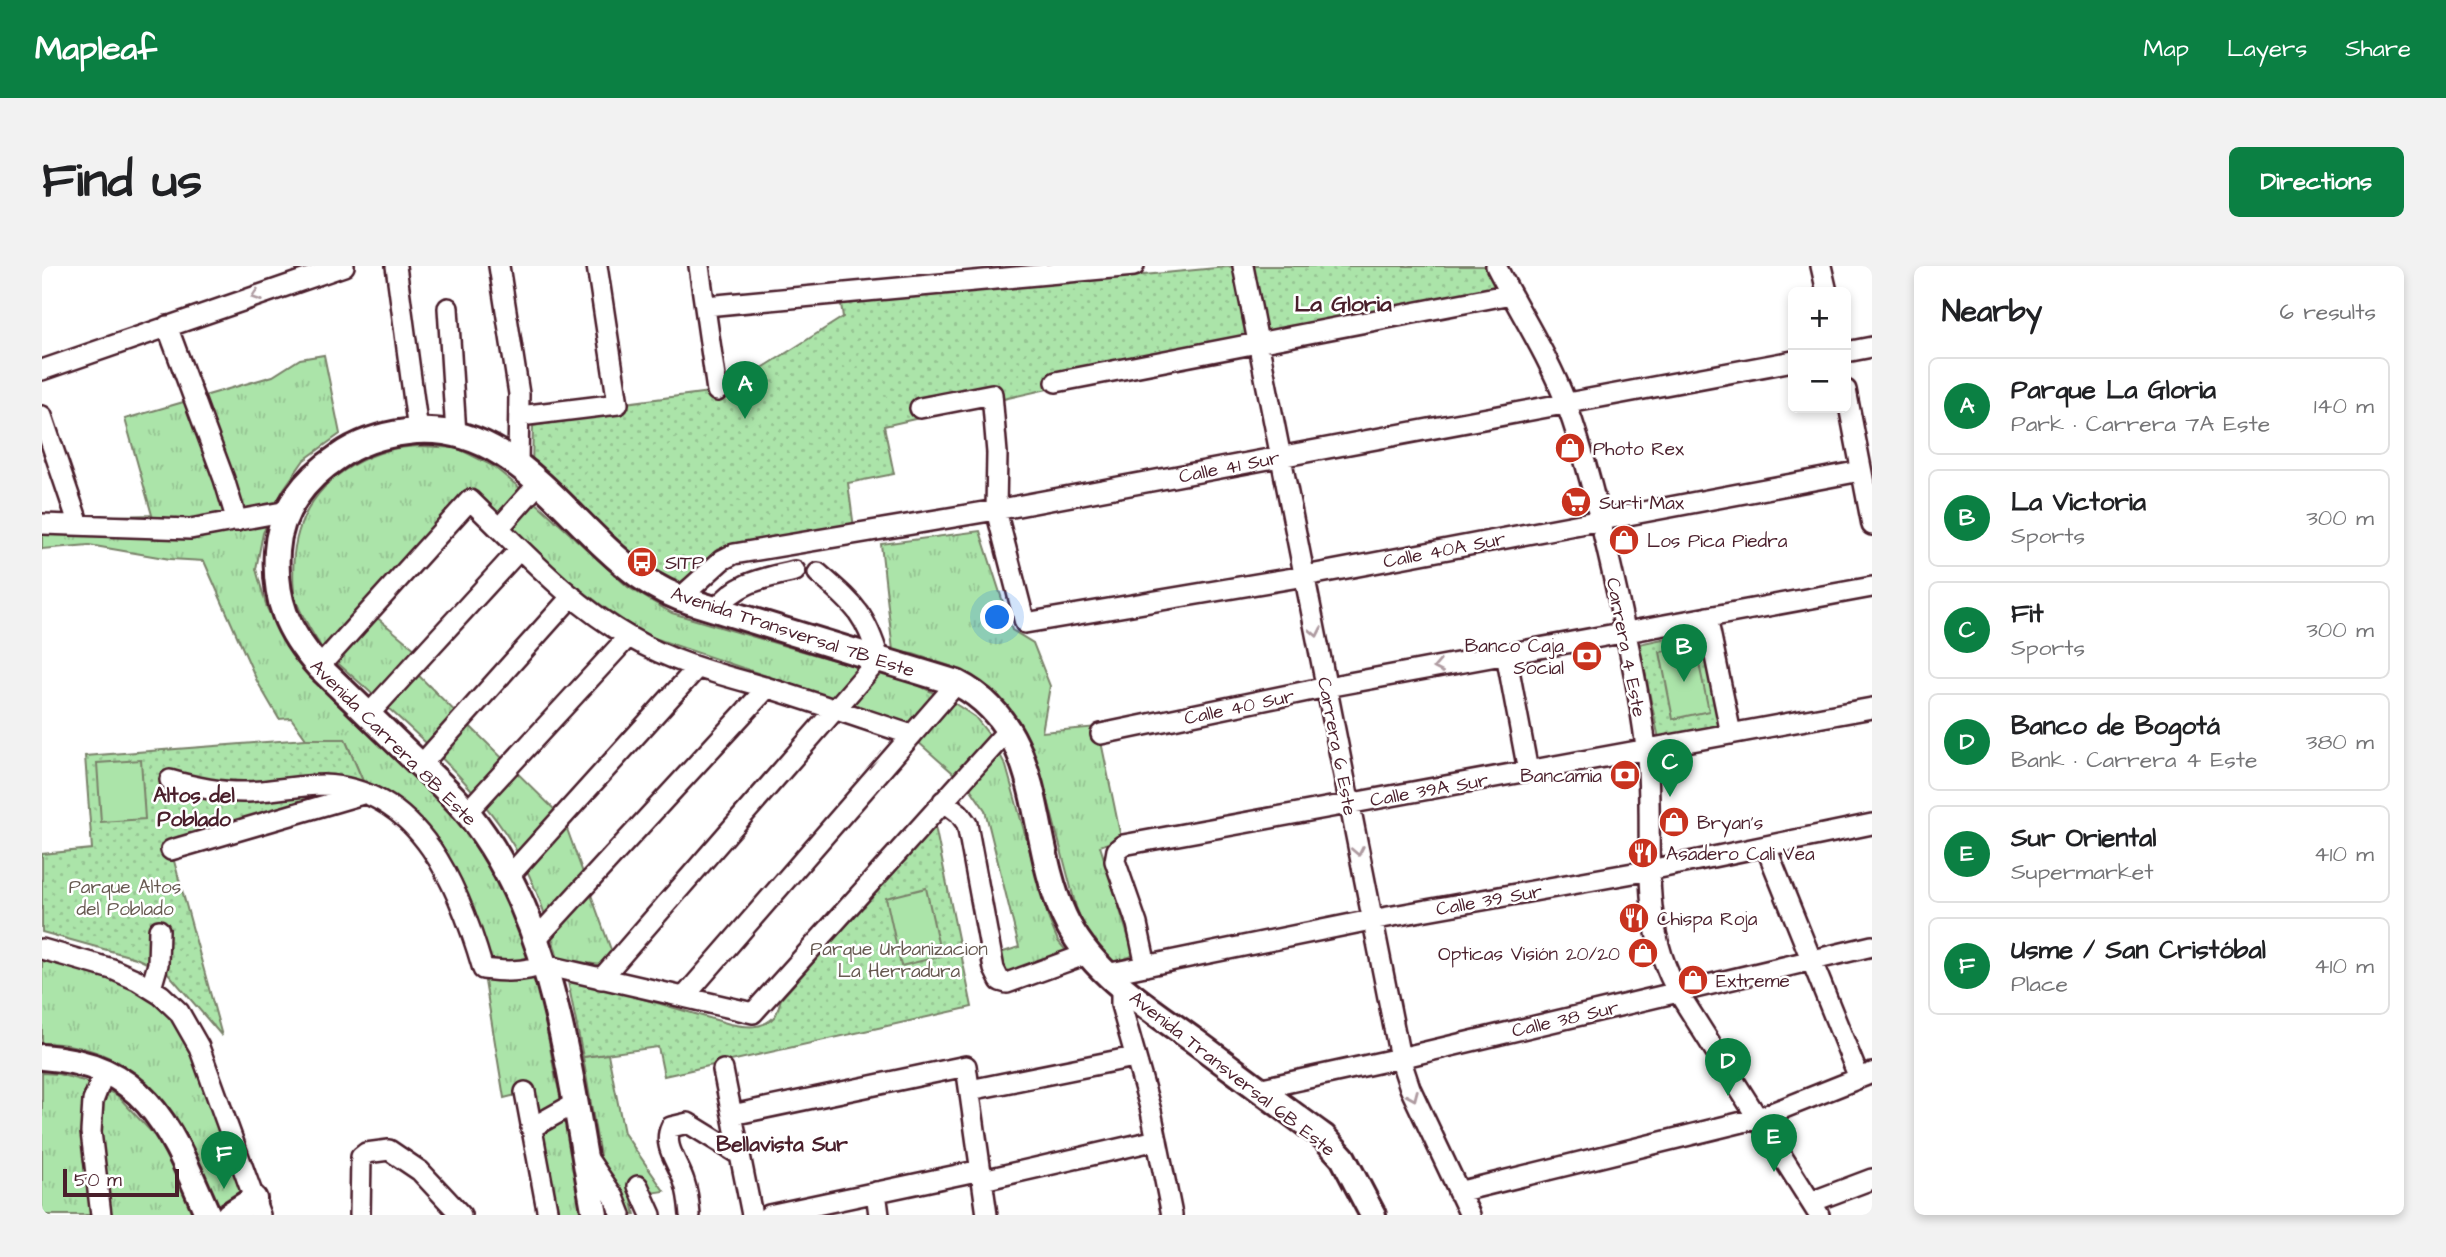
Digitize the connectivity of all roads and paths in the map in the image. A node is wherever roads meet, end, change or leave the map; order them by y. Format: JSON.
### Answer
{"nodes":[{"id":1,"x":344,"y":266,"type":"edge"},
{"id":2,"x":396,"y":266,"type":"edge"},
{"id":3,"x":499,"y":266,"type":"edge"},
{"id":4,"x":597,"y":266,"type":"edge"},
{"id":5,"x":699,"y":266,"type":"edge"},
{"id":6,"x":1133,"y":266,"type":"edge"},
{"id":7,"x":1243,"y":266,"type":"edge"},
{"id":8,"x":1496,"y":266,"type":"edge"},
{"id":9,"x":1821,"y":266,"type":"edge"},
{"id":10,"x":979,"y":273,"type":"edge"},
{"id":11,"x":1825,"y":287,"type":"edge"},
{"id":12,"x":1511,"y":294,"type":"junction"},
{"id":13,"x":706,"y":306,"type":"junction"},
{"id":14,"x":448,"y":308,"type":"dead end"},
{"id":15,"x":167,"y":326,"type":"junction"},
{"id":16,"x":1258,"y":343,"type":"junction"},
{"id":17,"x":1872,"y":347,"type":"edge"},
{"id":18,"x":1851,"y":351,"type":"edge"},
{"id":19,"x":1788,"y":362,"type":"edge"},
{"id":20,"x":42,"y":370,"type":"edge"},
{"id":21,"x":1056,"y":382,"type":"dead end"},
{"id":22,"x":717,"y":391,"type":"dead end"},
{"id":23,"x":1566,"y":402,"type":"junction"},
{"id":24,"x":920,"y":408,"type":"dead end"},
{"id":25,"x":1850,"y":413,"type":"edge"},
{"id":26,"x":42,"y":416,"type":"edge"},
{"id":27,"x":520,"y":416,"type":"junction"},
{"id":28,"x":418,"y":431,"type":"junction"},
{"id":29,"x":456,"y":434,"type":"junction"},
{"id":30,"x":1281,"y":456,"type":"junction"},
{"id":31,"x":518,"y":466,"type":"junction"},
{"id":32,"x":1861,"y":471,"type":"junction"},
{"id":33,"x":539,"y":483,"type":"junction"},
{"id":34,"x":996,"y":510,"type":"junction"},
{"id":35,"x":288,"y":511,"type":"junction"},
{"id":36,"x":1600,"y":519,"type":"junction"},
{"id":37,"x":237,"y":521,"type":"junction"},
{"id":38,"x":42,"y":524,"type":"edge"},
{"id":39,"x":79,"y":525,"type":"junction"},
{"id":40,"x":1872,"y":525,"type":"edge"},
{"id":41,"x":499,"y":528,"type":"junction"},
{"id":42,"x":520,"y":549,"type":"junction"},
{"id":43,"x":795,"y":572,"type":"dead end"},
{"id":44,"x":818,"y":573,"type":"dead end"},
{"id":45,"x":1305,"y":576,"type":"junction"},
{"id":46,"x":1872,"y":587,"type":"edge"},
{"id":47,"x":572,"y":596,"type":"junction"},
{"id":48,"x":680,"y":598,"type":"junction"},
{"id":49,"x":716,"y":609,"type":"junction"},
{"id":50,"x":1707,"y":617,"type":"junction"},
{"id":51,"x":1626,"y":632,"type":"junction"},
{"id":52,"x":628,"y":637,"type":"junction"},
{"id":53,"x":1506,"y":654,"type":"junction"},
{"id":54,"x":879,"y":659,"type":"junction"},
{"id":55,"x":319,"y":667,"type":"junction"},
{"id":56,"x":696,"y":668,"type":"junction"},
{"id":57,"x":957,"y":683,"type":"junction"},
{"id":58,"x":1327,"y":687,"type":"junction"},
{"id":59,"x":767,"y":688,"type":"junction"},
{"id":60,"x":1872,"y":708,"type":"edge"},
{"id":61,"x":834,"y":710,"type":"junction"},
{"id":62,"x":368,"y":715,"type":"junction"},
{"id":63,"x":1008,"y":730,"type":"junction"},
{"id":64,"x":1101,"y":734,"type":"dead end"},
{"id":65,"x":1731,"y":734,"type":"junction"},
{"id":66,"x":912,"y":735,"type":"junction"},
{"id":67,"x":1646,"y":750,"type":"junction"},
{"id":68,"x":421,"y":765,"type":"junction"},
{"id":69,"x":1528,"y":771,"type":"junction"},
{"id":70,"x":170,"y":780,"type":"dead end"},
{"id":71,"x":368,"y":793,"type":"junction"},
{"id":72,"x":943,"y":802,"type":"junction"},
{"id":73,"x":1349,"y":803,"type":"junction"},
{"id":74,"x":467,"y":812,"type":"junction"},
{"id":75,"x":1872,"y":824,"type":"edge"},
{"id":76,"x":1766,"y":847,"type":"junction"},
{"id":77,"x":171,"y":850,"type":"dead end"},
{"id":78,"x":1650,"y":870,"type":"junction"},
{"id":79,"x":510,"y":875,"type":"junction"},
{"id":80,"x":1371,"y":920,"type":"junction"},
{"id":81,"x":159,"y":930,"type":"dead end"},
{"id":82,"x":536,"y":939,"type":"junction"},
{"id":83,"x":1872,"y":946,"type":"edge"},
{"id":84,"x":42,"y":949,"type":"edge"},
{"id":85,"x":1087,"y":954,"type":"junction"},
{"id":86,"x":1810,"y":960,"type":"junction"},
{"id":87,"x":544,"y":965,"type":"junction"},
{"id":88,"x":1146,"y":965,"type":"junction"},
{"id":89,"x":601,"y":979,"type":"junction"},
{"id":90,"x":1114,"y":980,"type":"junction"},
{"id":91,"x":151,"y":988,"type":"junction"},
{"id":92,"x":1678,"y":992,"type":"junction"},
{"id":93,"x":684,"y":997,"type":"junction"},
{"id":94,"x":42,"y":1057,"type":"edge"},
{"id":95,"x":1134,"y":1057,"type":"junction"},
{"id":96,"x":1399,"y":1058,"type":"junction"},
{"id":97,"x":105,"y":1070,"type":"junction"},
{"id":98,"x":723,"y":1070,"type":"dead end"},
{"id":99,"x":1865,"y":1076,"type":"edge"},
{"id":100,"x":1258,"y":1089,"type":"junction"},
{"id":101,"x":970,"y":1090,"type":"junction"},
{"id":102,"x":525,"y":1092,"type":"dead end"},
{"id":103,"x":574,"y":1104,"type":"junction"},
{"id":104,"x":732,"y":1115,"type":"junction"},
{"id":105,"x":1759,"y":1118,"type":"junction"},
{"id":106,"x":531,"y":1128,"type":"junction"},
{"id":107,"x":1157,"y":1140,"type":"junction"},
{"id":108,"x":583,"y":1153,"type":"junction"},
{"id":109,"x":740,"y":1155,"type":"junction"},
{"id":110,"x":982,"y":1175,"type":"junction"},
{"id":111,"x":1872,"y":1179,"type":"edge"},
{"id":112,"x":638,"y":1186,"type":"dead end"},
{"id":113,"x":876,"y":1192,"type":"junction"},
{"id":114,"x":1458,"y":1192,"type":"junction"},
{"id":115,"x":257,"y":1207,"type":"edge"},
{"id":116,"x":1815,"y":1209,"type":"edge"},
{"id":117,"x":102,"y":1215,"type":"edge"},
{"id":118,"x":208,"y":1215,"type":"edge"},
{"id":119,"x":229,"y":1215,"type":"edge"},
{"id":120,"x":360,"y":1215,"type":"edge"},
{"id":121,"x":461,"y":1215,"type":"edge"},
{"id":122,"x":548,"y":1215,"type":"edge"},
{"id":123,"x":594,"y":1215,"type":"edge"},
{"id":124,"x":621,"y":1215,"type":"edge"},
{"id":125,"x":651,"y":1215,"type":"edge"},
{"id":126,"x":690,"y":1215,"type":"edge"},
{"id":127,"x":752,"y":1215,"type":"edge"},
{"id":128,"x":769,"y":1215,"type":"edge"},
{"id":129,"x":879,"y":1215,"type":"edge"},
{"id":130,"x":987,"y":1215,"type":"edge"},
{"id":131,"x":1172,"y":1215,"type":"edge"},
{"id":132,"x":1373,"y":1215,"type":"edge"},
{"id":133,"x":1470,"y":1215,"type":"edge"}],
"edges":[{"from":1,"to":15,"type":"street","one_way":true},
{"from":2,"to":28,"type":"street"},
{"from":3,"to":27,"type":"street"},
{"from":4,"to":27,"type":"street"},
{"from":5,"to":13,"type":"street"},
{"from":6,"to":10,"type":"street"},
{"from":7,"to":16,"type":"street","name":"Carrera 6 Este"},
{"from":8,"to":12,"type":"street","name":"Carrera 4 Este"},
{"from":9,"to":11,"type":"street"},
{"from":10,"to":13,"type":"street"},
{"from":12,"to":16,"type":"street"},
{"from":12,"to":23,"type":"street","name":"Carrera 4 Este"},
{"from":13,"to":22,"type":"street"},
{"from":14,"to":29,"type":"street"},
{"from":15,"to":20,"type":"street"},
{"from":15,"to":37,"type":"street"},
{"from":16,"to":21,"type":"street"},
{"from":16,"to":30,"type":"street","name":"Carrera 6 Este"},
{"from":17,"to":18,"type":"street"},
{"from":19,"to":23,"type":"street","name":"Calle 41 Sur"},
{"from":23,"to":30,"type":"street","name":"Calle 41 Sur"},
{"from":23,"to":36,"type":"street","name":"Carrera 4 Este"},
{"from":24,"to":34,"type":"street"},
{"from":25,"to":32,"type":"street"},
{"from":26,"to":39,"type":"street"},
{"from":27,"to":31,"type":"street"},
{"from":28,"to":29,"type":"main road","name":"Avenida Transversal 7B Este"},
{"from":28,"to":35,"type":"main road","name":"Avenida Carrera 8B Este"},
{"from":29,"to":31,"type":"main road","name":"Avenida Transversal 7B Este"},
{"from":30,"to":34,"type":"street","name":"Calle 41 Sur"},
{"from":30,"to":45,"type":"street","name":"Carrera 6 Este"},
{"from":31,"to":33,"type":"main road","name":"Avenida Transversal 7B Este"},
{"from":32,"to":36,"type":"street","name":"Calle 40A Sur"},
{"from":32,"to":40,"type":"street"},
{"from":33,"to":41,"type":"street"},
{"from":33,"to":48,"type":"main road","name":"Avenida Transversal 7B Este"},
{"from":34,"to":45,"type":"street","name":"Calle 40A Sur"},
{"from":34,"to":48,"type":"street","name":"Calle 41 Sur"},
{"from":35,"to":37,"type":"street"},
{"from":35,"to":55,"type":"main road","name":"Avenida Carrera 8B Este"},
{"from":36,"to":45,"type":"street","name":"Calle 40A Sur"},
{"from":36,"to":51,"type":"street","name":"Carrera 4 Este"},
{"from":37,"to":39,"type":"street"},
{"from":38,"to":39,"type":"street"},
{"from":41,"to":42,"type":"street"},
{"from":41,"to":55,"type":"street"},
{"from":42,"to":47,"type":"street"},
{"from":42,"to":62,"type":"street"},
{"from":43,"to":49,"type":"street"},
{"from":44,"to":54,"type":"street"},
{"from":45,"to":58,"type":"street","name":"Carrera 6 Este","one_way":true},
{"from":46,"to":50,"type":"street","name":"Calle 40 Sur"},
{"from":47,"to":52,"type":"street"},
{"from":47,"to":68,"type":"street"},
{"from":48,"to":49,"type":"main road","name":"Avenida Transversal 7B Este"},
{"from":49,"to":54,"type":"main road","name":"Avenida Transversal 7B Este"},
{"from":50,"to":51,"type":"street","name":"Calle 40 Sur"},
{"from":50,"to":65,"type":"street"},
{"from":51,"to":53,"type":"street","name":"Calle 40 Sur"},
{"from":51,"to":67,"type":"street","name":"Carrera 4 Este"},
{"from":52,"to":56,"type":"street"},
{"from":52,"to":74,"type":"street"},
{"from":53,"to":58,"type":"street","name":"Calle 40 Sur","one_way":true},
{"from":53,"to":69,"type":"street"},
{"from":54,"to":57,"type":"main road","name":"Avenida Transversal 7B Este"},
{"from":54,"to":61,"type":"street"},
{"from":55,"to":62,"type":"main road","name":"Avenida Carrera 8B Este"},
{"from":56,"to":59,"type":"street"},
{"from":56,"to":79,"type":"street"},
{"from":57,"to":63,"type":"main road","name":"Avenida Transversal 7B Este"},
{"from":57,"to":66,"type":"street"},
{"from":58,"to":64,"type":"street","name":"Calle 40 Sur"},
{"from":58,"to":73,"type":"street","name":"Carrera 6 Este"},
{"from":59,"to":61,"type":"street"},
{"from":59,"to":82,"type":"street"},
{"from":60,"to":65,"type":"street","name":"Calle 39A Sur"},
{"from":61,"to":66,"type":"street"},
{"from":61,"to":89,"type":"street"},
{"from":62,"to":68,"type":"main road","name":"Avenida Carrera 8B Este"},
{"from":63,"to":72,"type":"street"},
{"from":63,"to":85,"type":"main road","name":"Avenida Transversal 7B Este"},
{"from":65,"to":67,"type":"street","name":"Calle 39A Sur"},
{"from":66,"to":93,"type":"street"},
{"from":67,"to":69,"type":"street","name":"Calle 39A Sur"},
{"from":67,"to":78,"type":"street","name":"Carrera 4 Este"},
{"from":68,"to":74,"type":"main road","name":"Avenida Carrera 8B Este"},
{"from":69,"to":73,"type":"street","name":"Calle 39A Sur"},
{"from":70,"to":71,"type":"street"},
{"from":71,"to":77,"type":"street"},
{"from":71,"to":87,"type":"street"},
{"from":72,"to":85,"type":"street"},
{"from":72,"to":93,"type":"street"},
{"from":73,"to":80,"type":"street","name":"Carrera 6 Este","one_way":true},
{"from":73,"to":88,"type":"street","name":"Calle 39A Sur"},
{"from":74,"to":79,"type":"main road","name":"Avenida Carrera 8B Este"},
{"from":75,"to":76,"type":"street","name":"Calle 39 Sur"},
{"from":76,"to":78,"type":"street","name":"Calle 39 Sur"},
{"from":76,"to":86,"type":"street"},
{"from":78,"to":80,"type":"street","name":"Calle 39 Sur"},
{"from":78,"to":92,"type":"street","name":"Carrera 4 Este"},
{"from":79,"to":82,"type":"main road","name":"Avenida Carrera 8B Este"},
{"from":80,"to":88,"type":"street","name":"Calle 39 Sur"},
{"from":80,"to":96,"type":"street","name":"Carrera 6 Este"},
{"from":81,"to":91,"type":"street"},
{"from":82,"to":87,"type":"main road","name":"Avenida Carrera 8B Este"},
{"from":83,"to":86,"type":"street","name":"Calle 38 Sur"},
{"from":84,"to":91,"type":"street"},
{"from":85,"to":90,"type":"main road","name":"Avenida Transversal 6B Este"},
{"from":86,"to":92,"type":"street","name":"Calle 38 Sur"},
{"from":86,"to":99,"type":"street"},
{"from":87,"to":89,"type":"street"},
{"from":87,"to":103,"type":"main road","name":"Avenida Carrera 8B Este"},
{"from":88,"to":90,"type":"street","name":"Calle 39 Sur"},
{"from":89,"to":93,"type":"street"},
{"from":90,"to":95,"type":"street"},
{"from":90,"to":100,"type":"main road","name":"Avenida Transversal 6B Este"},
{"from":91,"to":115,"type":"street"},
{"from":92,"to":96,"type":"street","name":"Calle 38 Sur"},
{"from":92,"to":105,"type":"street","name":"Carrera 4 Este"},
{"from":94,"to":97,"type":"main road"},
{"from":95,"to":101,"type":"street"},
{"from":95,"to":107,"type":"street"},
{"from":96,"to":100,"type":"street","name":"Calle 38 Sur"},
{"from":96,"to":114,"type":"street","name":"Carrera 6 Este","one_way":true},
{"from":97,"to":117,"type":"street"},
{"from":97,"to":118,"type":"main road"},
{"from":98,"to":104,"type":"street"},
{"from":99,"to":105,"type":"street"},
{"from":100,"to":132,"type":"main road","name":"Avenida Transversal 6B Este"},
{"from":101,"to":104,"type":"street"},
{"from":101,"to":110,"type":"street"},
{"from":102,"to":106,"type":"street"},
{"from":103,"to":106,"type":"street"},
{"from":103,"to":108,"type":"main road","name":"Avenida Carrera 8B Este"},
{"from":104,"to":109,"type":"street"},
{"from":105,"to":114,"type":"street"},
{"from":105,"to":116,"type":"street","name":"Carrera 4 Este"},
{"from":106,"to":122,"type":"street"},
{"from":107,"to":110,"type":"street"},
{"from":107,"to":131,"type":"street"},
{"from":108,"to":123,"type":"main road","name":"Avenida Carrera 8B Este"},
{"from":108,"to":124,"type":"street"},
{"from":109,"to":126,"type":"street"},
{"from":109,"to":127,"type":"street"},
{"from":110,"to":113,"type":"street"},
{"from":110,"to":130,"type":"street"},
{"from":111,"to":116,"type":"street"},
{"from":112,"to":125,"type":"street"},
{"from":113,"to":128,"type":"street"},
{"from":113,"to":129,"type":"street"},
{"from":114,"to":133,"type":"street","name":"Carrera 6 Este"},
{"from":115,"to":119,"type":"main road"},
{"from":120,"to":121,"type":"street"}]}
